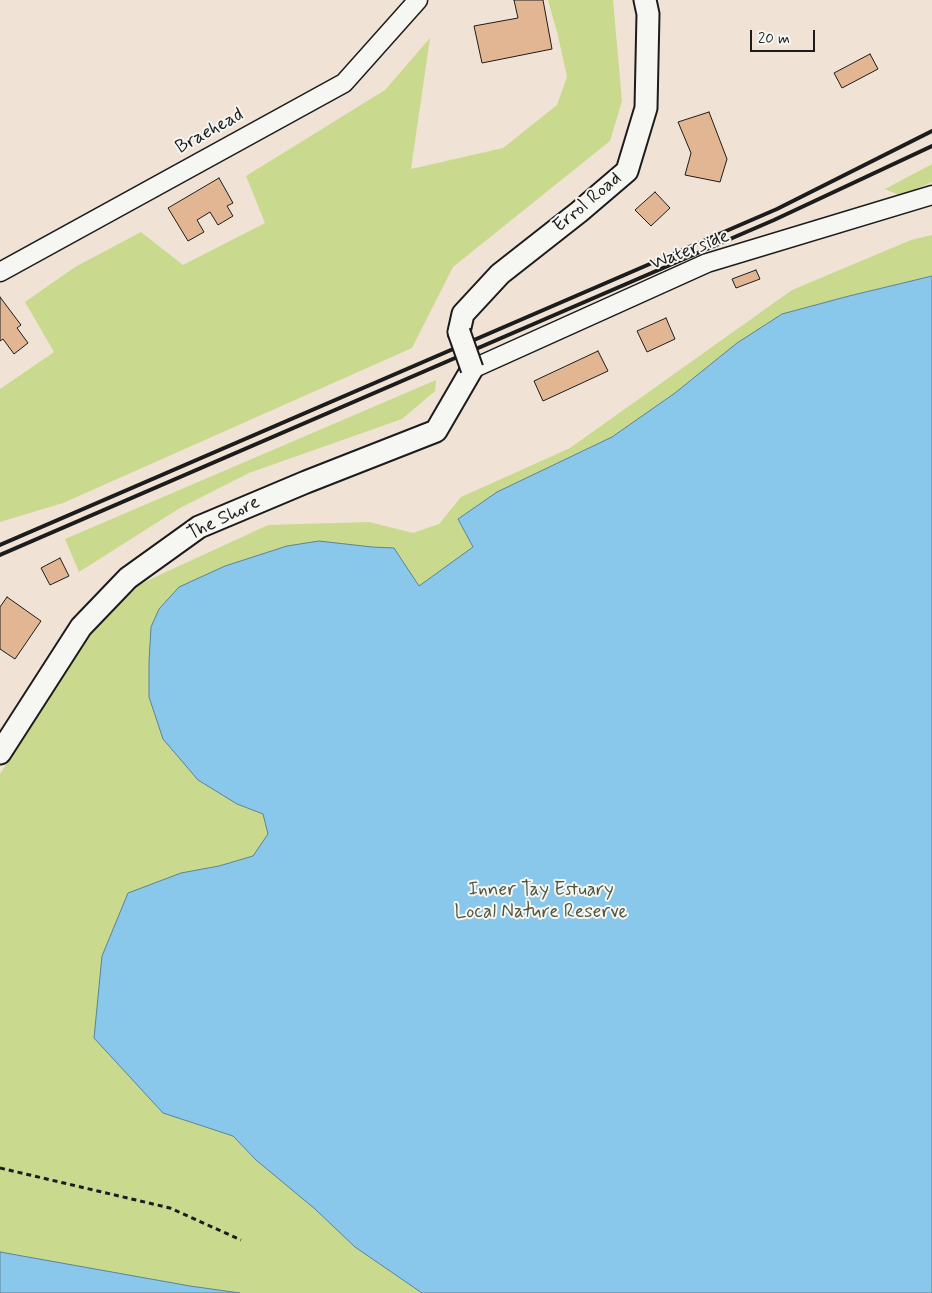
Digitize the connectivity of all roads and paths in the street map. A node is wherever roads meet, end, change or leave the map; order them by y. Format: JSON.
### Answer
{"nodes":[{"id":1,"x":418,"y":0,"type":"edge"},
{"id":2,"x":646,"y":0,"type":"edge"},
{"id":3,"x":932,"y":195,"type":"edge"},
{"id":4,"x":0,"y":272,"type":"edge"},
{"id":5,"x":472,"y":369,"type":"junction"},
{"id":6,"x":0,"y":753,"type":"edge"},
{"id":7,"x":0,"y":1168,"type":"edge"},
{"id":8,"x":240,"y":1240,"type":"dead end"}],
"edges":[{"from":1,"to":4,"type":"street","name":"Braehead"},
{"from":2,"to":5,"type":"street","name":"Errol Road","bridge":true},
{"from":3,"to":5,"type":"street","name":"Waterside"},
{"from":5,"to":6,"type":"street","name":"The Shore"},
{"from":7,"to":8,"type":"path"}]}
